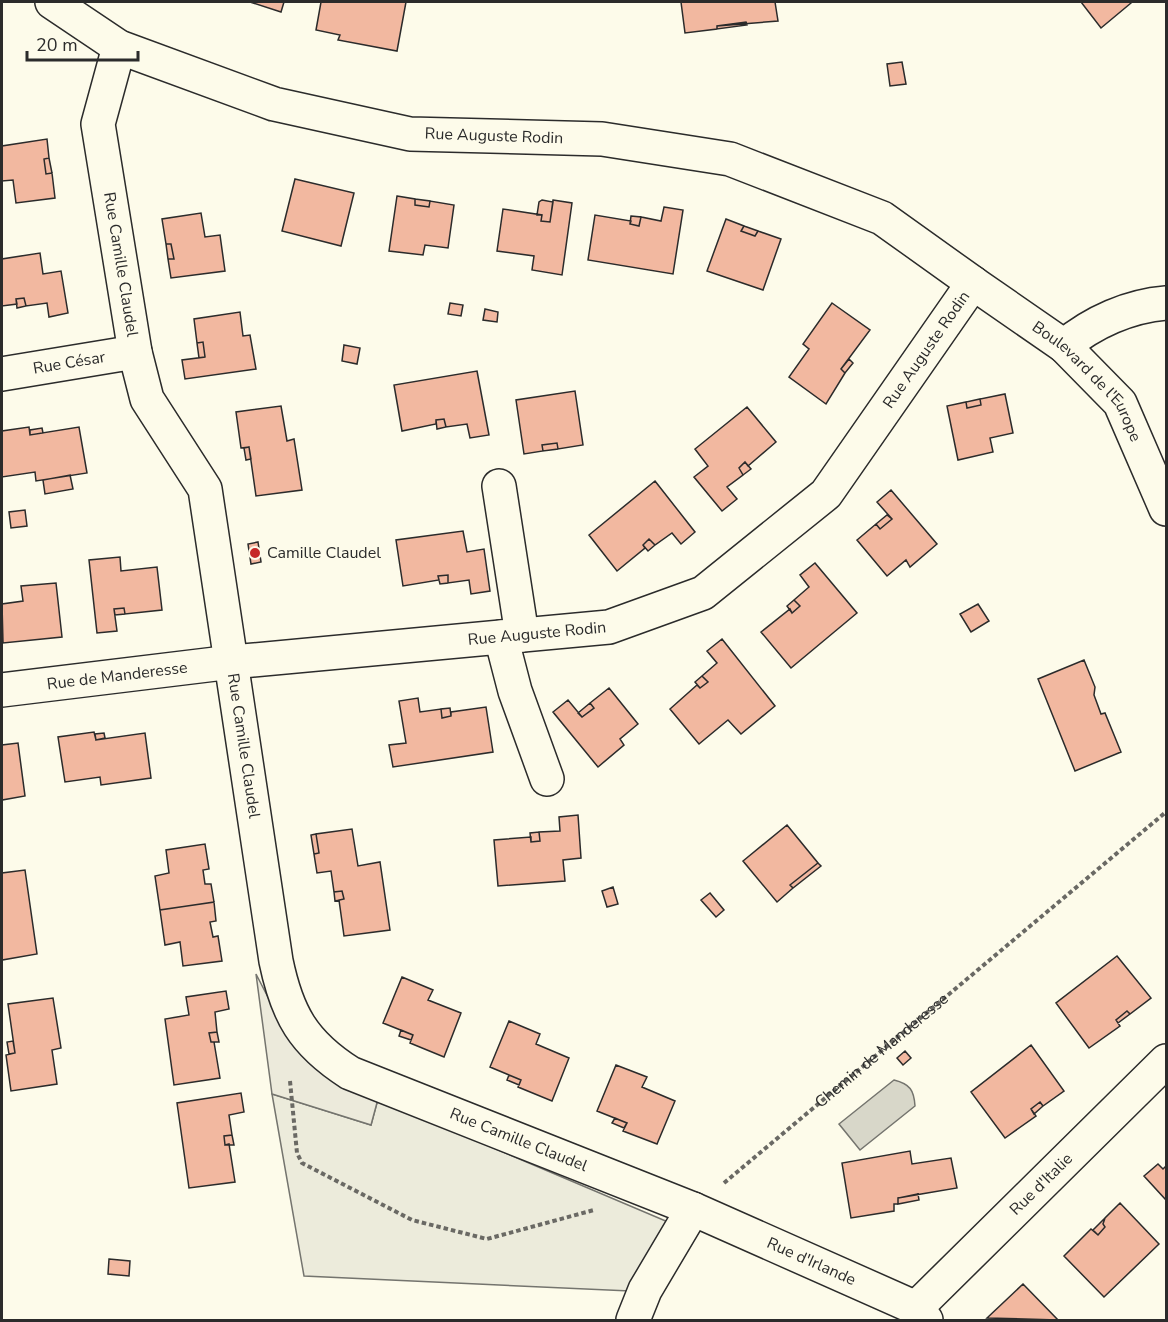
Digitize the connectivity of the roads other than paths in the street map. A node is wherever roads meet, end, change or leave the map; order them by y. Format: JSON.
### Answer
{"nodes":[{"id":1,"x":52,"y":2,"type":"edge"},
{"id":2,"x":119,"y":47,"type":"junction"},
{"id":3,"x":973,"y":283,"type":"junction"},
{"id":4,"x":1167,"y":303,"type":"edge"},
{"id":5,"x":1064,"y":346,"type":"junction"},
{"id":6,"x":135,"y":352,"type":"junction"},
{"id":7,"x":2,"y":374,"type":"edge"},
{"id":8,"x":499,"y":486,"type":"dead end"},
{"id":9,"x":1167,"y":509,"type":"edge"},
{"id":10,"x":512,"y":636,"type":"junction"},
{"id":11,"x":232,"y":662,"type":"junction"},
{"id":12,"x":2,"y":690,"type":"edge"},
{"id":13,"x":547,"y":779,"type":"dead end"},
{"id":14,"x":1167,"y":1061,"type":"edge"},
{"id":15,"x":693,"y":1209,"type":"junction"},
{"id":16,"x":921,"y":1314,"type":"edge"},
{"id":17,"x":633,"y":1320,"type":"edge"}],
"edges":[{"from":1,"to":2,"type":"street","name":"Rue Auguste Rodin"},
{"from":2,"to":3,"type":"street","name":"Rue Auguste Rodin"},
{"from":2,"to":6,"type":"street","name":"Rue Camille Claudel"},
{"from":3,"to":5,"type":"street","name":"Boulevard de l'Europe"},
{"from":3,"to":10,"type":"street","name":"Rue Auguste Rodin"},
{"from":4,"to":5,"type":"street"},
{"from":5,"to":9,"type":"street","name":"Boulevard de l'Europe"},
{"from":6,"to":7,"type":"street","name":"Rue César"},
{"from":6,"to":11,"type":"street","name":"Rue Camille Claudel"},
{"from":8,"to":10,"type":"street"},
{"from":10,"to":11,"type":"street","name":"Rue Auguste Rodin"},
{"from":10,"to":13,"type":"street"},
{"from":11,"to":12,"type":"street","name":"Rue de Manderesse"},
{"from":11,"to":15,"type":"street","name":"Rue Camille Claudel"},
{"from":14,"to":16,"type":"street","name":"Rue d'Italie"},
{"from":15,"to":16,"type":"street","name":"Rue d'Irlande"},
{"from":15,"to":17,"type":"street"}]}
